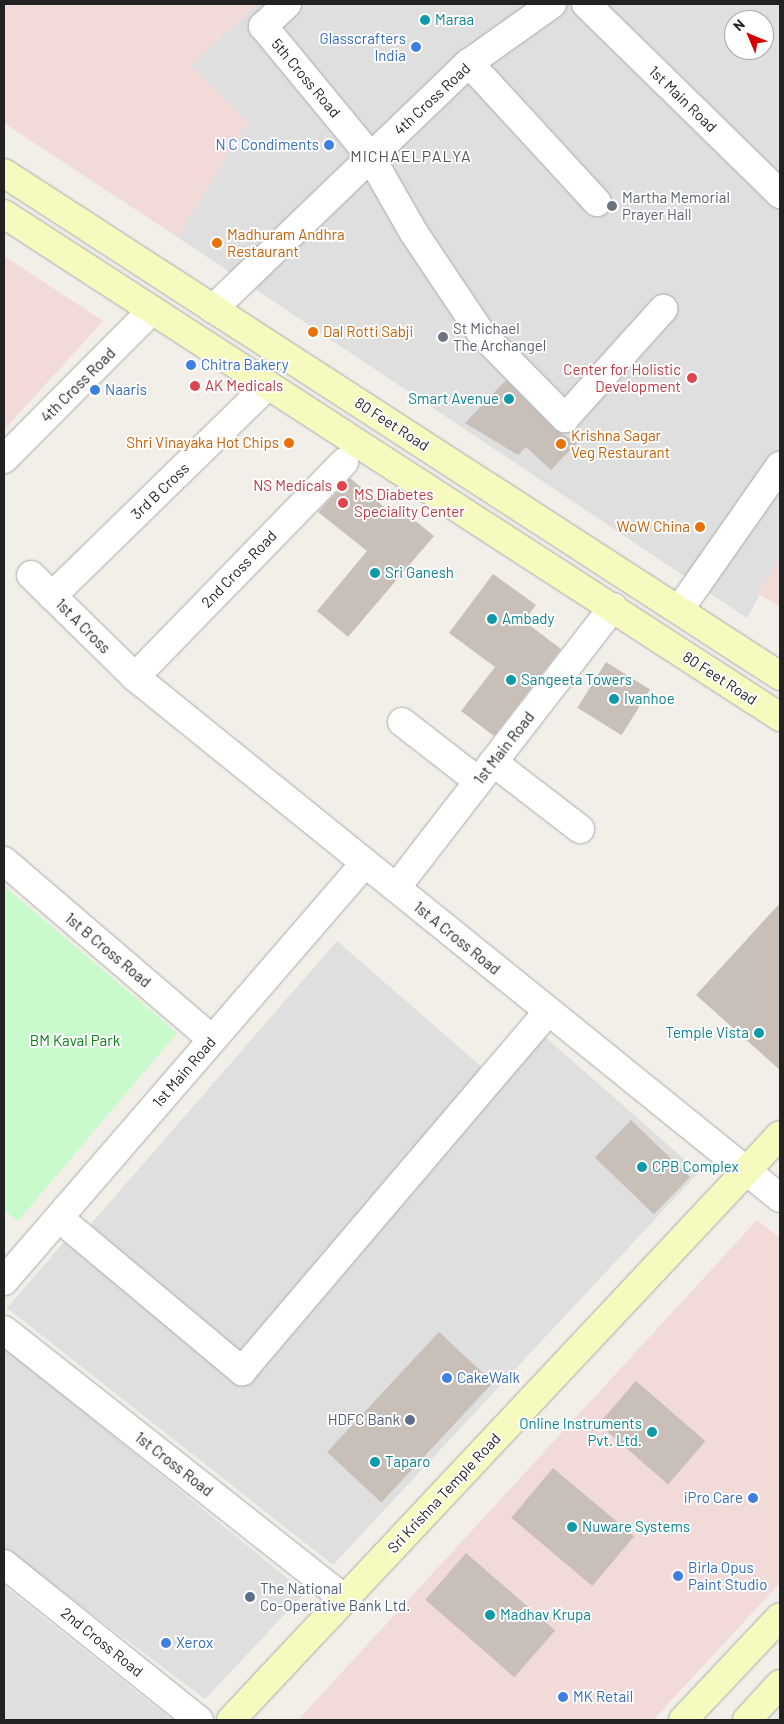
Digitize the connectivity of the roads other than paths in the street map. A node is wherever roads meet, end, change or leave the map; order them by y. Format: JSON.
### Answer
{"nodes":[{"id":1,"x":287,"y":4,"type":"edge"},
{"id":2,"x":552,"y":4,"type":"edge"},
{"id":3,"x":586,"y":4,"type":"edge"},
{"id":4,"x":469,"y":63,"type":"junction"},
{"id":5,"x":370,"y":156,"type":"junction"},
{"id":6,"x":4,"y":173,"type":"edge"},
{"id":7,"x":780,"y":194,"type":"edge"},
{"id":8,"x":597,"y":202,"type":"dead end"},
{"id":9,"x":4,"y":214,"type":"edge"},
{"id":10,"x":213,"y":309,"type":"junction"},
{"id":11,"x":663,"y":309,"type":"dead end"},
{"id":12,"x":152,"y":310,"type":"junction"},
{"id":13,"x":267,"y":386,"type":"junction"},
{"id":14,"x":4,"y":459,"type":"edge"},
{"id":15,"x":344,"y":462,"type":"dead end"},
{"id":16,"x":780,"y":466,"type":"edge"},
{"id":17,"x":31,"y":575,"type":"dead end"},
{"id":18,"x":52,"y":596,"type":"junction"},
{"id":19,"x":613,"y":607,"type":"junction"},
{"id":20,"x":679,"y":610,"type":"junction"},
{"id":21,"x":780,"y":676,"type":"edge"},
{"id":22,"x":135,"y":677,"type":"junction"},
{"id":23,"x":780,"y":717,"type":"edge"},
{"id":24,"x":402,"y":722,"type":"dead end"},
{"id":25,"x":486,"y":772,"type":"junction"},
{"id":26,"x":580,"y":829,"type":"dead end"},
{"id":27,"x":4,"y":861,"type":"edge"},
{"id":28,"x":365,"y":863,"type":"junction"},
{"id":29,"x":396,"y":888,"type":"junction"},
{"id":30,"x":548,"y":1011,"type":"junction"},
{"id":31,"x":212,"y":1039,"type":"junction"},
{"id":32,"x":780,"y":1134,"type":"edge"},
{"id":33,"x":746,"y":1170,"type":"junction"},
{"id":34,"x":780,"y":1198,"type":"edge"},
{"id":35,"x":58,"y":1218,"type":"junction"},
{"id":36,"x":4,"y":1281,"type":"edge"},
{"id":37,"x":4,"y":1330,"type":"edge"},
{"id":38,"x":4,"y":1564,"type":"edge"},
{"id":39,"x":345,"y":1599,"type":"junction"},
{"id":40,"x":780,"y":1617,"type":"edge"},
{"id":41,"x":780,"y":1684,"type":"edge"},
{"id":42,"x":199,"y":1720,"type":"edge"},
{"id":43,"x":231,"y":1720,"type":"edge"},
{"id":44,"x":683,"y":1720,"type":"edge"},
{"id":45,"x":747,"y":1720,"type":"edge"}],
"edges":[{"from":1,"to":5,"type":"street","name":"5th Cross Road"},
{"from":2,"to":4,"type":"street","name":"4th Cross Road"},
{"from":3,"to":7,"type":"street","name":"1st Main Road"},
{"from":4,"to":5,"type":"street","name":"4th Cross Road"},
{"from":4,"to":8,"type":"street"},
{"from":5,"to":10,"type":"street","name":"4th Cross Road"},
{"from":5,"to":11,"type":"street"},
{"from":6,"to":10,"type":"main road","name":"80 Feet Road"},
{"from":9,"to":12,"type":"main road","name":"80 Feet Road"},
{"from":10,"to":20,"type":"main road","name":"80 Feet Road"},
{"from":12,"to":13,"type":"main road","name":"80 Feet Road"},
{"from":12,"to":14,"type":"street","name":"4th Cross Road"},
{"from":13,"to":18,"type":"street","name":"3rd B Cross"},
{"from":13,"to":19,"type":"main road","name":"80 Feet Road"},
{"from":15,"to":22,"type":"street","name":"2nd Cross Road"},
{"from":16,"to":20,"type":"street"},
{"from":17,"to":18,"type":"street","name":"1st A Cross"},
{"from":18,"to":22,"type":"street","name":"1st A Cross"},
{"from":19,"to":23,"type":"main road","name":"80 Feet Road"},
{"from":19,"to":25,"type":"street","name":"1st Main Road"},
{"from":20,"to":21,"type":"main road","name":"80 Feet Road"},
{"from":22,"to":28,"type":"street","name":"1st A Cross Road"},
{"from":24,"to":25,"type":"street"},
{"from":25,"to":26,"type":"street"},
{"from":25,"to":29,"type":"street","name":"1st Main Road"},
{"from":27,"to":31,"type":"street","name":"1st B Cross Road"},
{"from":28,"to":29,"type":"street","name":"1st A Cross Road"},
{"from":28,"to":31,"type":"street","name":"1st Main Road"},
{"from":29,"to":30,"type":"street","name":"1st A Cross Road"},
{"from":30,"to":33,"type":"street","name":"1st A Cross Road"},
{"from":30,"to":35,"type":"street"},
{"from":31,"to":35,"type":"street","name":"1st Main Road"},
{"from":32,"to":33,"type":"main road","name":"Sri Krishna Temple Road"},
{"from":33,"to":34,"type":"street","name":"1st A Cross Road"},
{"from":33,"to":39,"type":"main road","name":"Sri Krishna Temple Road"},
{"from":35,"to":36,"type":"street","name":"1st Main Road"},
{"from":37,"to":39,"type":"street","name":"1st Cross Road"},
{"from":38,"to":42,"type":"street","name":"2nd Cross Road"},
{"from":39,"to":43,"type":"main road","name":"Sri Krishna Temple Road"},
{"from":40,"to":44,"type":"main road"},
{"from":41,"to":45,"type":"main road"}]}
